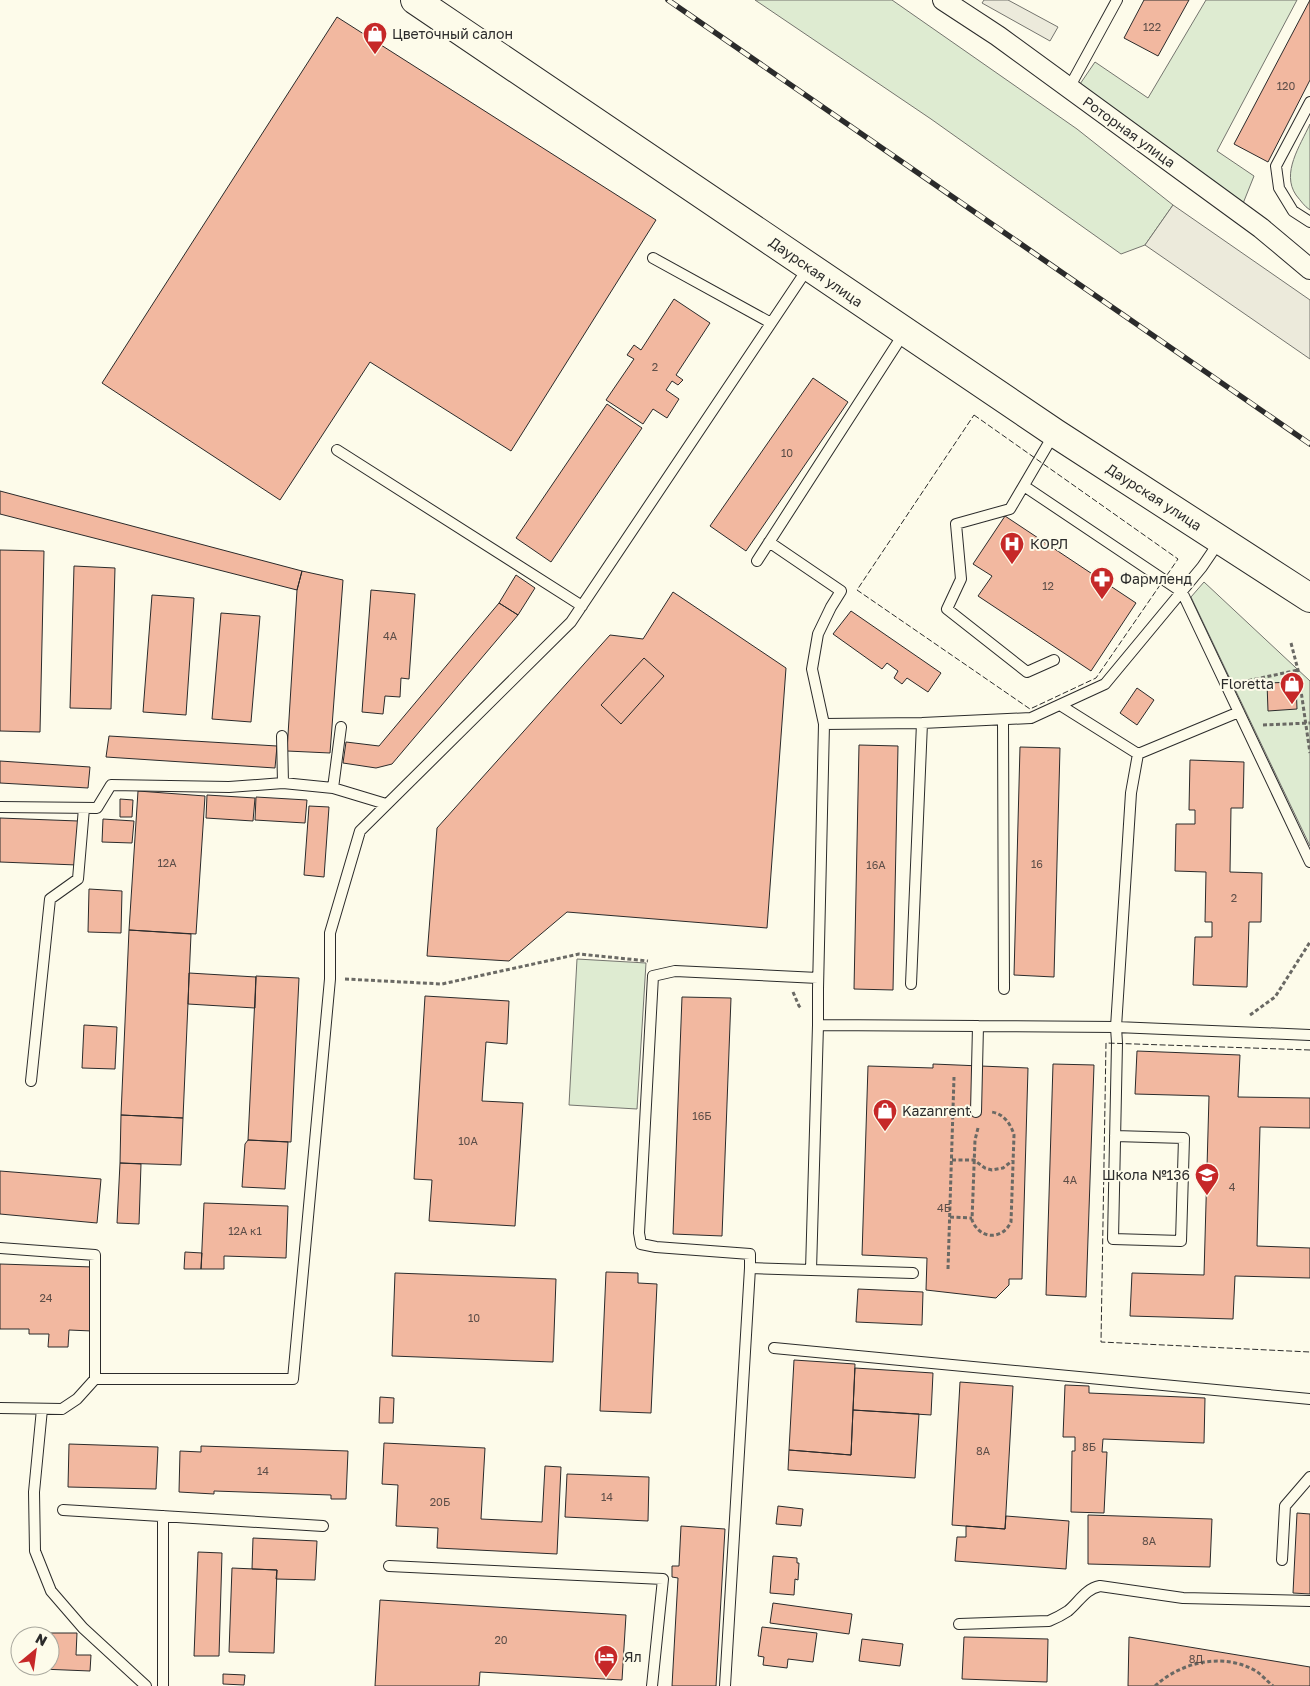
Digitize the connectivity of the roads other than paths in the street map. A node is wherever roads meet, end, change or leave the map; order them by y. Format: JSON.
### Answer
{"nodes":[{"id":1,"x":415,"y":0,"type":"edge"},
{"id":2,"x":944,"y":0,"type":"edge"},
{"id":3,"x":1118,"y":0,"type":"edge"},
{"id":4,"x":1069,"y":88,"type":"junction"},
{"id":5,"x":1310,"y":102,"type":"edge"},
{"id":6,"x":1310,"y":222,"type":"edge"},
{"id":7,"x":653,"y":258,"type":"dead end"},
{"id":8,"x":809,"y":267,"type":"junction"},
{"id":9,"x":1310,"y":269,"type":"edge"},
{"id":10,"x":771,"y":323,"type":"junction"},
{"id":11,"x":904,"y":333,"type":"junction"},
{"id":12,"x":1054,"y":433,"type":"junction"},
{"id":13,"x":337,"y":450,"type":"dead end"},
{"id":14,"x":1024,"y":486,"type":"junction"},
{"id":15,"x":1221,"y":540,"type":"junction"},
{"id":16,"x":769,"y":542,"type":"junction"},
{"id":17,"x":757,"y":561,"type":"dead end"},
{"id":18,"x":1182,"y":592,"type":"junction"},
{"id":19,"x":1310,"y":598,"type":"edge"},
{"id":20,"x":582,"y":606,"type":"junction"},
{"id":21,"x":1310,"y":618,"type":"edge"},
{"id":22,"x":1054,"y":660,"type":"dead end"},
{"id":23,"x":1060,"y":704,"type":"junction"},
{"id":24,"x":1238,"y":712,"type":"junction"},
{"id":25,"x":1004,"y":720,"type":"junction"},
{"id":26,"x":922,"y":723,"type":"junction"},
{"id":27,"x":824,"y":724,"type":"junction"},
{"id":28,"x":341,"y":727,"type":"dead end"},
{"id":29,"x":282,"y":736,"type":"dead end"},
{"id":30,"x":1138,"y":754,"type":"junction"},
{"id":31,"x":284,"y":783,"type":"junction"},
{"id":32,"x":333,"y":788,"type":"junction"},
{"id":33,"x":386,"y":804,"type":"junction"},
{"id":34,"x":0,"y":808,"type":"edge"},
{"id":35,"x":84,"y":808,"type":"junction"},
{"id":36,"x":1310,"y":862,"type":"edge"},
{"id":37,"x":818,"y":978,"type":"junction"},
{"id":38,"x":911,"y":984,"type":"dead end"},
{"id":39,"x":1004,"y":990,"type":"dead end"},
{"id":40,"x":818,"y":1025,"type":"junction"},
{"id":41,"x":978,"y":1026,"type":"junction"},
{"id":42,"x":1116,"y":1027,"type":"junction"},
{"id":43,"x":1310,"y":1035,"type":"edge"},
{"id":44,"x":31,"y":1081,"type":"dead end"},
{"id":45,"x":980,"y":1114,"type":"road end"},
{"id":46,"x":1115,"y":1136,"type":"junction"},
{"id":47,"x":0,"y":1248,"type":"edge"},
{"id":48,"x":750,"y":1268,"type":"junction"},
{"id":49,"x":811,"y":1270,"type":"junction"},
{"id":50,"x":912,"y":1273,"type":"dead end"},
{"id":51,"x":774,"y":1348,"type":"dead end"},
{"id":52,"x":95,"y":1379,"type":"junction"},
{"id":53,"x":1310,"y":1399,"type":"edge"},
{"id":54,"x":0,"y":1408,"type":"edge"},
{"id":55,"x":42,"y":1409,"type":"junction"},
{"id":56,"x":1310,"y":1477,"type":"edge"},
{"id":57,"x":63,"y":1510,"type":"dead end"},
{"id":58,"x":163,"y":1516,"type":"junction"},
{"id":59,"x":323,"y":1526,"type":"dead end"},
{"id":60,"x":1282,"y":1560,"type":"dead end"},
{"id":61,"x":388,"y":1566,"type":"dead end"},
{"id":62,"x":1310,"y":1601,"type":"edge"},
{"id":63,"x":959,"y":1624,"type":"dead end"},
{"id":64,"x":146,"y":1686,"type":"edge"},
{"id":65,"x":163,"y":1686,"type":"edge"},
{"id":66,"x":652,"y":1686,"type":"edge"},
{"id":67,"x":725,"y":1686,"type":"edge"}],
"edges":[{"from":1,"to":8,"type":"street","name":"Даурская улица"},
{"from":2,"to":4,"type":"street","name":"Роторная улица"},
{"from":3,"to":4,"type":"lane"},
{"from":4,"to":9,"type":"street","name":"Роторная улица"},
{"from":5,"to":6,"type":"lane"},
{"from":7,"to":10,"type":"lane"},
{"from":8,"to":10,"type":"lane"},
{"from":8,"to":11,"type":"street","name":"Даурская улица"},
{"from":10,"to":20,"type":"lane"},
{"from":11,"to":12,"type":"street","name":"Даурская улица"},
{"from":11,"to":16,"type":"lane"},
{"from":12,"to":14,"type":"lane"},
{"from":12,"to":15,"type":"street","name":"Даурская улица"},
{"from":13,"to":20,"type":"lane"},
{"from":14,"to":18,"type":"lane"},
{"from":14,"to":22,"type":"lane"},
{"from":15,"to":18,"type":"lane"},
{"from":15,"to":19,"type":"street","name":"Даурская улица"},
{"from":15,"to":21,"type":"street","name":"Даурская улица"},
{"from":16,"to":17,"type":"lane"},
{"from":16,"to":27,"type":"lane"},
{"from":18,"to":23,"type":"lane"},
{"from":18,"to":24,"type":"lane"},
{"from":20,"to":33,"type":"lane"},
{"from":23,"to":25,"type":"lane"},
{"from":23,"to":30,"type":"lane"},
{"from":24,"to":30,"type":"lane"},
{"from":24,"to":36,"type":"lane"},
{"from":25,"to":26,"type":"lane"},
{"from":25,"to":39,"type":"lane"},
{"from":26,"to":27,"type":"lane"},
{"from":26,"to":38,"type":"lane"},
{"from":27,"to":37,"type":"lane"},
{"from":28,"to":32,"type":"lane"},
{"from":29,"to":31,"type":"lane"},
{"from":30,"to":42,"type":"lane"},
{"from":31,"to":32,"type":"lane"},
{"from":31,"to":35,"type":"lane"},
{"from":32,"to":33,"type":"lane"},
{"from":33,"to":52,"type":"lane"},
{"from":34,"to":35,"type":"lane"},
{"from":35,"to":44,"type":"lane"},
{"from":37,"to":40,"type":"lane"},
{"from":37,"to":48,"type":"lane"},
{"from":40,"to":41,"type":"lane"},
{"from":40,"to":49,"type":"lane"},
{"from":41,"to":42,"type":"lane"},
{"from":41,"to":45,"type":"lane"},
{"from":42,"to":43,"type":"lane"},
{"from":42,"to":46,"type":"lane"},
{"from":46,"to":46,"type":"lane"},
{"from":47,"to":52,"type":"lane"},
{"from":48,"to":49,"type":"lane"},
{"from":48,"to":67,"type":"lane"},
{"from":49,"to":50,"type":"lane"},
{"from":51,"to":53,"type":"lane"},
{"from":52,"to":55,"type":"lane"},
{"from":54,"to":55,"type":"lane"},
{"from":55,"to":64,"type":"lane"},
{"from":56,"to":60,"type":"lane"},
{"from":57,"to":58,"type":"lane"},
{"from":58,"to":59,"type":"lane"},
{"from":58,"to":65,"type":"lane"},
{"from":61,"to":66,"type":"lane"},
{"from":62,"to":63,"type":"lane"}]}
